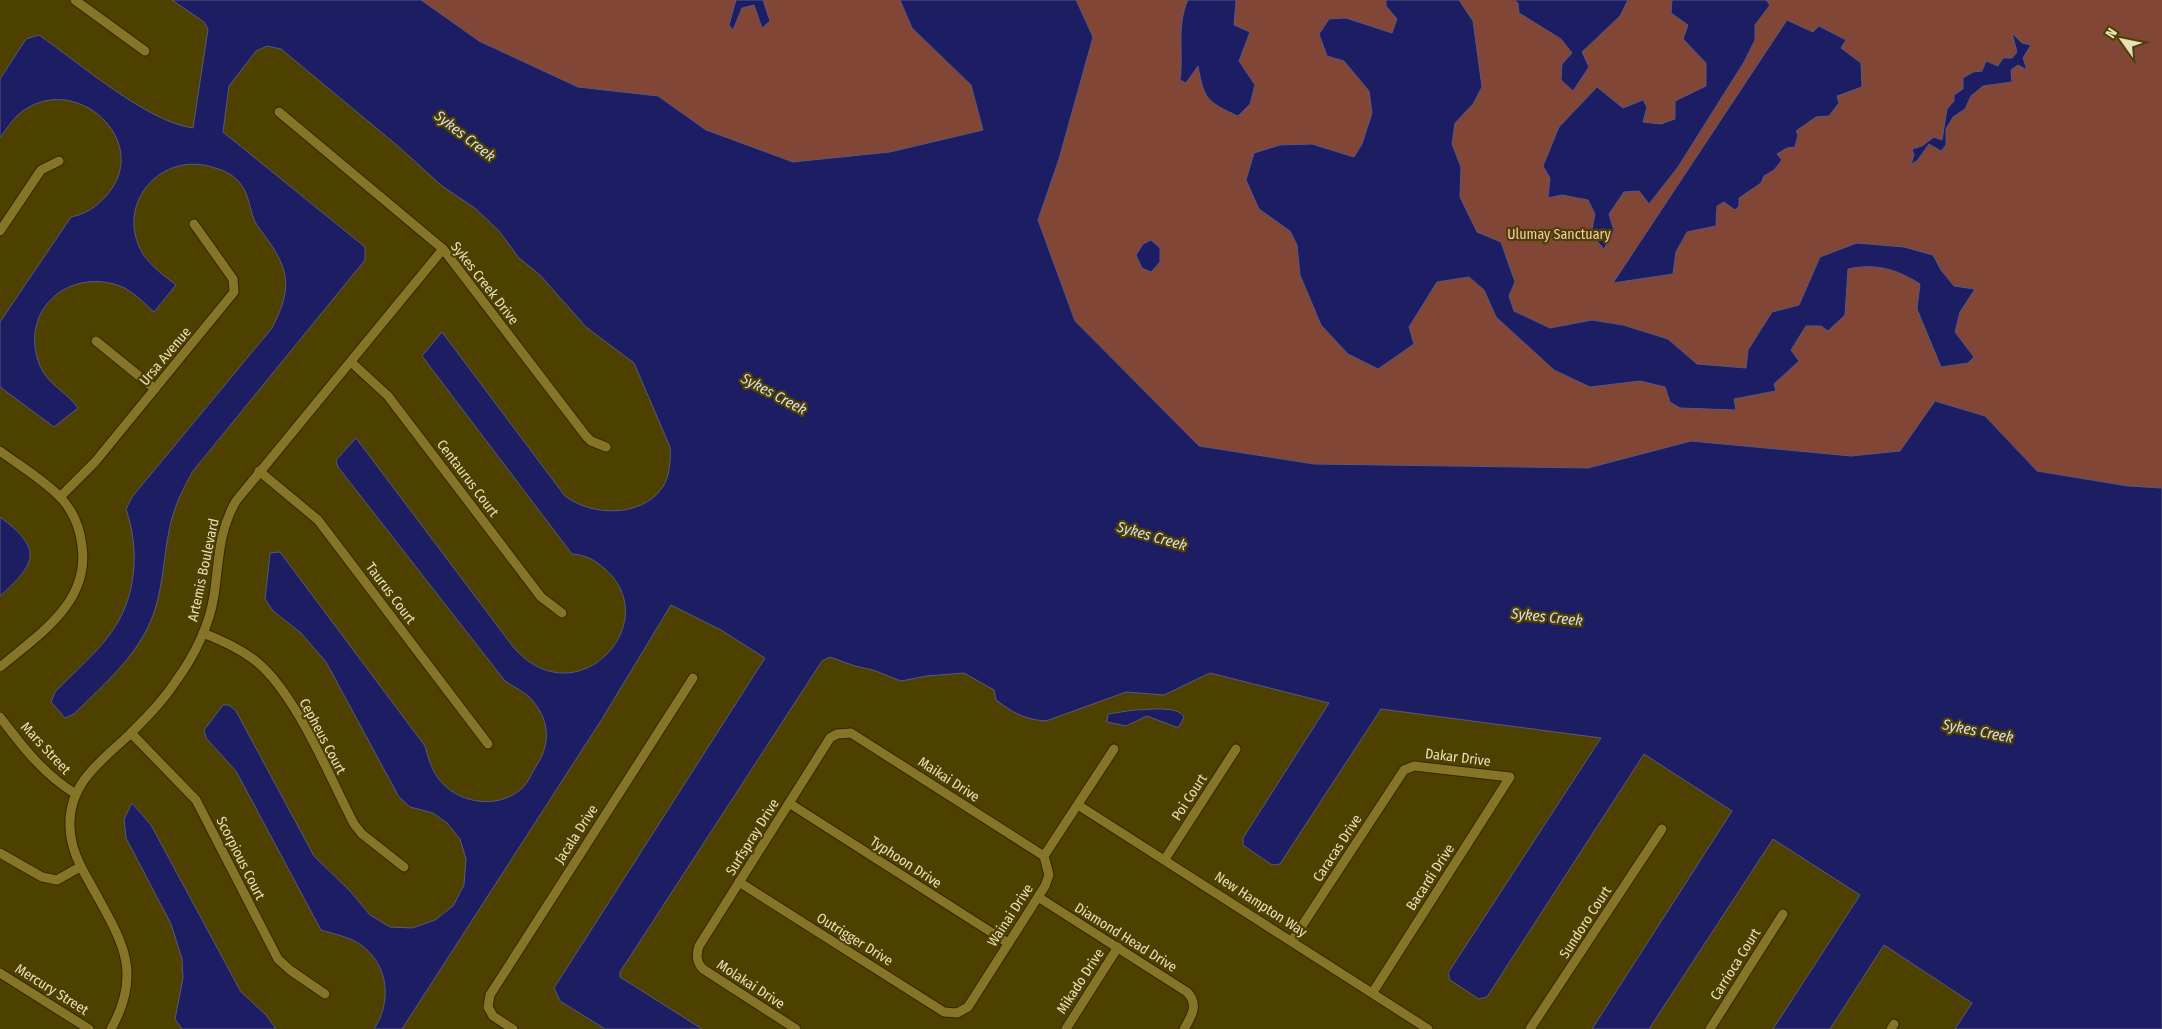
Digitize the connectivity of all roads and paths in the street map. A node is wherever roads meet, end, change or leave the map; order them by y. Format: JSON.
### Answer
{"nodes":[{"id":1,"x":75,"y":0,"type":"edge"},
{"id":2,"x":145,"y":51,"type":"dead end"},
{"id":3,"x":279,"y":112,"type":"dead end"},
{"id":4,"x":59,"y":161,"type":"dead end"},
{"id":5,"x":194,"y":224,"type":"dead end"},
{"id":6,"x":0,"y":231,"type":"edge"},
{"id":7,"x":443,"y":249,"type":"junction"},
{"id":8,"x":96,"y":341,"type":"dead end"},
{"id":9,"x":351,"y":362,"type":"junction"},
{"id":10,"x":155,"y":390,"type":"junction"},
{"id":11,"x":606,"y":447,"type":"dead end"},
{"id":12,"x":0,"y":451,"type":"edge"},
{"id":13,"x":259,"y":472,"type":"junction"},
{"id":14,"x":60,"y":497,"type":"junction"},
{"id":15,"x":562,"y":613,"type":"dead end"},
{"id":16,"x":203,"y":633,"type":"junction"},
{"id":17,"x":0,"y":667,"type":"edge"},
{"id":18,"x":693,"y":678,"type":"dead end"},
{"id":19,"x":0,"y":717,"type":"edge"},
{"id":20,"x":131,"y":733,"type":"junction"},
{"id":21,"x":837,"y":734,"type":"joint"},
{"id":22,"x":488,"y":744,"type":"dead end"},
{"id":23,"x":1114,"y":749,"type":"dead end"},
{"id":24,"x":1236,"y":749,"type":"dead end"},
{"id":25,"x":1404,"y":770,"type":"joint"},
{"id":26,"x":1510,"y":778,"type":"joint"},
{"id":27,"x":76,"y":794,"type":"junction"},
{"id":28,"x":789,"y":804,"type":"junction"},
{"id":29,"x":1078,"y":805,"type":"junction"},
{"id":30,"x":1662,"y":830,"type":"dead end"},
{"id":31,"x":0,"y":853,"type":"edge"},
{"id":32,"x":1044,"y":856,"type":"junction"},
{"id":33,"x":1165,"y":859,"type":"junction"},
{"id":34,"x":80,"y":867,"type":"junction"},
{"id":35,"x":404,"y":867,"type":"dead end"},
{"id":36,"x":740,"y":882,"type":"junction"},
{"id":37,"x":1038,"y":897,"type":"junction"},
{"id":38,"x":1783,"y":914,"type":"dead end"},
{"id":39,"x":1292,"y":941,"type":"junction"},
{"id":40,"x":1008,"y":943,"type":"junction"},
{"id":41,"x":1118,"y":947,"type":"junction"},
{"id":42,"x":697,"y":959,"type":"joint"},
{"id":43,"x":0,"y":973,"type":"edge"},
{"id":44,"x":1373,"y":992,"type":"junction"},
{"id":45,"x":325,"y":994,"type":"dead end"},
{"id":46,"x":957,"y":1013,"type":"joint"},
{"id":47,"x":89,"y":1029,"type":"edge"},
{"id":48,"x":111,"y":1029,"type":"edge"},
{"id":49,"x":513,"y":1029,"type":"edge"},
{"id":50,"x":796,"y":1029,"type":"edge"},
{"id":51,"x":1066,"y":1029,"type":"edge"},
{"id":52,"x":1184,"y":1029,"type":"edge"},
{"id":53,"x":1428,"y":1029,"type":"edge"},
{"id":54,"x":1530,"y":1029,"type":"edge"},
{"id":55,"x":1710,"y":1029,"type":"edge"}],
"edges":[{"from":1,"to":2,"type":"street"},
{"from":3,"to":7,"type":"street","name":"Sykes Creek Drive"},
{"from":4,"to":6,"type":"street"},
{"from":5,"to":10,"type":"street","name":"Ursa Avenue"},
{"from":7,"to":9,"type":"street","name":"Artemis Boulevard"},
{"from":7,"to":11,"type":"street","name":"Sykes Creek Drive"},
{"from":8,"to":10,"type":"street"},
{"from":9,"to":13,"type":"street","name":"Artemis Boulevard"},
{"from":9,"to":15,"type":"street","name":"Centaurus Court"},
{"from":10,"to":14,"type":"street","name":"Ursa Avenue"},
{"from":12,"to":14,"type":"street"},
{"from":13,"to":16,"type":"street","name":"Artemis Boulevard"},
{"from":13,"to":22,"type":"street","name":"Taurus Court"},
{"from":14,"to":17,"type":"street"},
{"from":16,"to":20,"type":"street","name":"Artemis Boulevard"},
{"from":16,"to":35,"type":"street","name":"Cepheus Court"},
{"from":18,"to":49,"type":"street","name":"Jacala Drive"},
{"from":19,"to":27,"type":"street","name":"Mars Street"},
{"from":20,"to":27,"type":"street","name":"Artemis Boulevard"},
{"from":20,"to":45,"type":"street","name":"Scorpious Court"},
{"from":21,"to":28,"type":"street","name":"Surfspray Drive"},
{"from":21,"to":32,"type":"street","name":"Maikai Drive"},
{"from":23,"to":29,"type":"street"},
{"from":24,"to":33,"type":"street","name":"Poi Court"},
{"from":25,"to":26,"type":"street","name":"Dakar Drive"},
{"from":25,"to":39,"type":"street","name":"Caracas Drive"},
{"from":26,"to":44,"type":"street","name":"Bacardi Drive"},
{"from":27,"to":34,"type":"street","name":"Artemis Boulevard"},
{"from":28,"to":36,"type":"street","name":"Surfspray Drive"},
{"from":28,"to":40,"type":"street","name":"Typhoon Drive"},
{"from":29,"to":32,"type":"street"},
{"from":29,"to":33,"type":"street","name":"New Hampton Way"},
{"from":30,"to":54,"type":"street","name":"Sundoro Court"},
{"from":31,"to":34,"type":"street"},
{"from":32,"to":37,"type":"street","name":"Wainai Drive"},
{"from":33,"to":39,"type":"street","name":"New Hampton Way"},
{"from":34,"to":48,"type":"street","name":"Artemis Boulevard"},
{"from":36,"to":42,"type":"street","name":"Surfspray Drive"},
{"from":36,"to":46,"type":"street","name":"Outrigger Drive"},
{"from":37,"to":40,"type":"street","name":"Wainai Drive"},
{"from":37,"to":41,"type":"street","name":"Diamond Head Drive"},
{"from":38,"to":55,"type":"street","name":"Carrioca Court"},
{"from":39,"to":44,"type":"street","name":"New Hampton Way"},
{"from":40,"to":46,"type":"street","name":"Wainai Drive"},
{"from":41,"to":51,"type":"street","name":"Mikado Drive"},
{"from":41,"to":52,"type":"street","name":"Diamond Head Drive"},
{"from":42,"to":50,"type":"street","name":"Molakai Drive"},
{"from":43,"to":47,"type":"street","name":"Mercury Street"},
{"from":44,"to":53,"type":"street","name":"New Hampton Way"}]}
